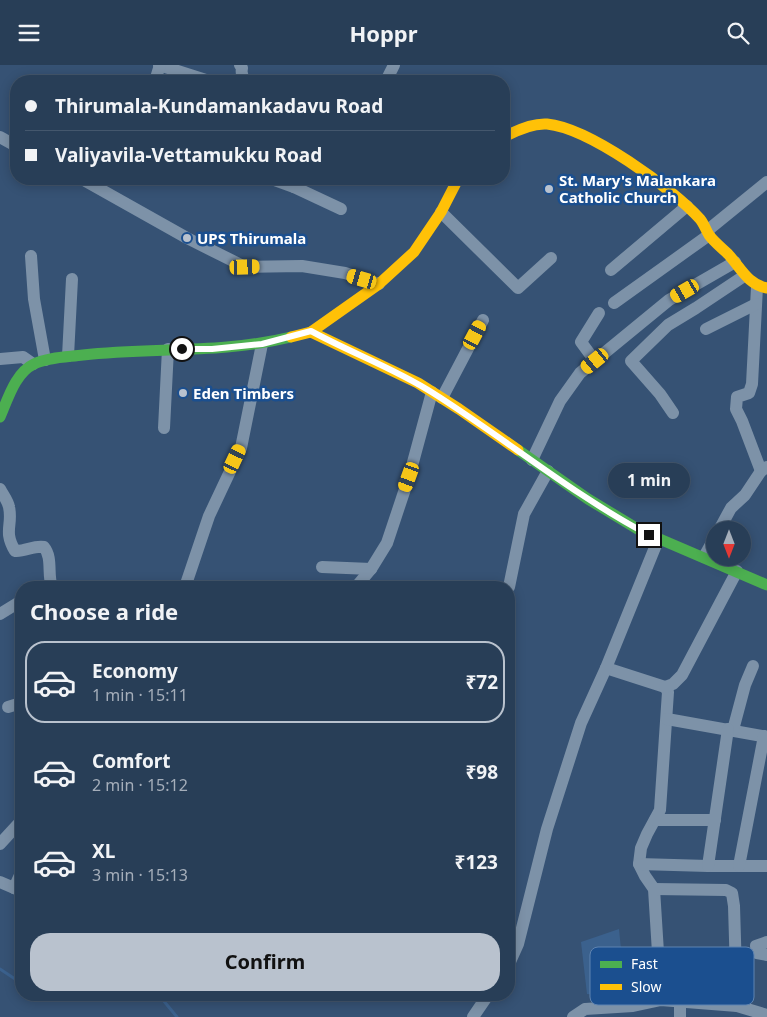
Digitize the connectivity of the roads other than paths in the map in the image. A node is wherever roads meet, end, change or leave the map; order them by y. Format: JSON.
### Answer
{"nodes":[{"id":1,"x":160,"y":65,"type":"edge"},
{"id":2,"x":190,"y":75,"type":"edge"},
{"id":3,"x":510,"y":134,"type":"edge"},
{"id":4,"x":767,"y":181,"type":"edge"},
{"id":5,"x":93,"y":185,"type":"edge"},
{"id":6,"x":300,"y":185,"type":"edge"},
{"id":7,"x":455,"y":185,"type":"edge"},
{"id":8,"x":687,"y":206,"type":"junction"},
{"id":9,"x":341,"y":209,"type":"dead end"},
{"id":10,"x":441,"y":212,"type":"junction"},
{"id":11,"x":709,"y":232,"type":"junction"},
{"id":12,"x":31,"y":257,"type":"dead end"},
{"id":13,"x":551,"y":258,"type":"dead end"},
{"id":14,"x":735,"y":262,"type":"junction"},
{"id":15,"x":611,"y":270,"type":"dead end"},
{"id":16,"x":744,"y":276,"type":"junction"},
{"id":17,"x":72,"y":279,"type":"dead end"},
{"id":18,"x":379,"y":283,"type":"junction"},
{"id":19,"x":762,"y":288,"type":"edge"},
{"id":20,"x":762,"y":302,"type":"edge"},
{"id":21,"x":614,"y":303,"type":"dead end"},
{"id":22,"x":599,"y":313,"type":"dead end"},
{"id":23,"x":483,"y":320,"type":"dead end"},
{"id":24,"x":706,"y":329,"type":"dead end"},
{"id":25,"x":311,"y":331,"type":"junction"},
{"id":26,"x":262,"y":344,"type":"junction"},
{"id":27,"x":168,"y":349,"type":"junction"},
{"id":28,"x":68,"y":356,"type":"junction"},
{"id":29,"x":0,"y":359,"type":"edge"},
{"id":30,"x":595,"y":361,"type":"junction"},
{"id":31,"x":39,"y":362,"type":"junction"},
{"id":32,"x":437,"y":395,"type":"junction"},
{"id":33,"x":673,"y":413,"type":"dead end"},
{"id":34,"x":0,"y":417,"type":"edge"},
{"id":35,"x":164,"y":428,"type":"dead end"},
{"id":36,"x":532,"y":460,"type":"junction"},
{"id":37,"x":764,"y":469,"type":"edge"},
{"id":38,"x":548,"y":471,"type":"junction"},
{"id":39,"x":0,"y":489,"type":"edge"},
{"id":40,"x":724,"y":521,"type":"edge"},
{"id":41,"x":658,"y":540,"type":"junction"},
{"id":42,"x":706,"y":553,"type":"edge"},
{"id":43,"x":704,"y":557,"type":"junction"},
{"id":44,"x":322,"y":567,"type":"dead end"},
{"id":45,"x":371,"y":569,"type":"junction"},
{"id":46,"x":737,"y":571,"type":"junction"},
{"id":47,"x":48,"y":581,"type":"edge"},
{"id":48,"x":186,"y":581,"type":"edge"},
{"id":49,"x":361,"y":581,"type":"edge"},
{"id":50,"x":509,"y":581,"type":"edge"},
{"id":51,"x":767,"y":585,"type":"edge"},
{"id":52,"x":15,"y":605,"type":"edge"},
{"id":53,"x":0,"y":614,"type":"edge"},
{"id":54,"x":754,"y":666,"type":"dead end"},
{"id":55,"x":606,"y":669,"type":"junction"},
{"id":56,"x":666,"y":687,"type":"junction"},
{"id":57,"x":15,"y":705,"type":"edge"},
{"id":58,"x":8,"y":707,"type":"dead end"},
{"id":59,"x":667,"y":719,"type":"junction"},
{"id":60,"x":730,"y":730,"type":"junction"},
{"id":61,"x":765,"y":736,"type":"edge"},
{"id":62,"x":655,"y":819,"type":"junction"},
{"id":63,"x":715,"y":820,"type":"junction"},
{"id":64,"x":15,"y":827,"type":"edge"},
{"id":65,"x":0,"y":843,"type":"edge"},
{"id":66,"x":639,"y":864,"type":"junction"},
{"id":67,"x":708,"y":866,"type":"junction"},
{"id":68,"x":739,"y":866,"type":"junction"},
{"id":69,"x":767,"y":866,"type":"edge"},
{"id":70,"x":0,"y":882,"type":"edge"},
{"id":71,"x":15,"y":889,"type":"edge"},
{"id":72,"x":654,"y":889,"type":"junction"},
{"id":73,"x":767,"y":942,"type":"edge"},
{"id":74,"x":658,"y":947,"type":"edge"},
{"id":75,"x":735,"y":947,"type":"edge"},
{"id":76,"x":515,"y":951,"type":"edge"},
{"id":77,"x":767,"y":955,"type":"edge"},
{"id":78,"x":484,"y":1001,"type":"edge"},
{"id":79,"x":638,"y":1005,"type":"edge"},
{"id":80,"x":728,"y":1005,"type":"edge"},
{"id":81,"x":737,"y":1006,"type":"joint"},
{"id":82,"x":767,"y":1015,"type":"edge"},
{"id":83,"x":473,"y":1017,"type":"edge"},
{"id":84,"x":574,"y":1017,"type":"edge"}],
"edges":[{"from":1,"to":2,"type":"street"},
{"from":3,"to":8,"type":"main road"},
{"from":4,"to":11,"type":"street"},
{"from":5,"to":18,"type":"street"},
{"from":6,"to":9,"type":"street"},
{"from":7,"to":10,"type":"main road"},
{"from":8,"to":11,"type":"main road"},
{"from":8,"to":15,"type":"street"},
{"from":10,"to":13,"type":"street"},
{"from":10,"to":18,"type":"main road"},
{"from":11,"to":14,"type":"main road"},
{"from":11,"to":21,"type":"street"},
{"from":12,"to":31,"type":"street"},
{"from":14,"to":16,"type":"main road"},
{"from":14,"to":30,"type":"street"},
{"from":16,"to":19,"type":"main road"},
{"from":16,"to":33,"type":"street"},
{"from":17,"to":28,"type":"street"},
{"from":18,"to":25,"type":"main road"},
{"from":19,"to":20,"type":"street"},
{"from":20,"to":24,"type":"street"},
{"from":20,"to":37,"type":"street"},
{"from":22,"to":30,"type":"street"},
{"from":23,"to":32,"type":"street"},
{"from":25,"to":26,"type":"main road"},
{"from":25,"to":32,"type":"main road"},
{"from":26,"to":27,"type":"main road"},
{"from":26,"to":48,"type":"street"},
{"from":27,"to":28,"type":"main road"},
{"from":27,"to":35,"type":"street"},
{"from":28,"to":31,"type":"main road"},
{"from":29,"to":31,"type":"street"},
{"from":30,"to":36,"type":"street"},
{"from":31,"to":34,"type":"main road"},
{"from":32,"to":36,"type":"main road"},
{"from":32,"to":45,"type":"street"},
{"from":36,"to":38,"type":"main road"},
{"from":37,"to":40,"type":"street"},
{"from":38,"to":41,"type":"main road"},
{"from":38,"to":50,"type":"street"},
{"from":39,"to":47,"type":"street"},
{"from":41,"to":43,"type":"main road"},
{"from":41,"to":55,"type":"street"},
{"from":42,"to":43,"type":"street"},
{"from":43,"to":46,"type":"main road"},
{"from":44,"to":45,"type":"street"},
{"from":45,"to":49,"type":"street"},
{"from":46,"to":51,"type":"main road"},
{"from":46,"to":56,"type":"street"},
{"from":52,"to":53,"type":"street"},
{"from":54,"to":60,"type":"street"},
{"from":55,"to":56,"type":"street"},
{"from":55,"to":76,"type":"street"},
{"from":56,"to":59,"type":"street"},
{"from":57,"to":58,"type":"street"},
{"from":59,"to":60,"type":"street"},
{"from":59,"to":62,"type":"street"},
{"from":60,"to":61,"type":"street"},
{"from":60,"to":63,"type":"street"},
{"from":61,"to":68,"type":"street"},
{"from":62,"to":63,"type":"street"},
{"from":62,"to":66,"type":"street"},
{"from":63,"to":67,"type":"street"},
{"from":64,"to":65,"type":"street"},
{"from":66,"to":67,"type":"street"},
{"from":66,"to":72,"type":"street"},
{"from":67,"to":68,"type":"street"},
{"from":68,"to":69,"type":"street"},
{"from":70,"to":71,"type":"street"},
{"from":72,"to":74,"type":"street"},
{"from":72,"to":75,"type":"street"},
{"from":73,"to":77,"type":"street"},
{"from":78,"to":83,"type":"street"},
{"from":79,"to":84,"type":"street"},
{"from":80,"to":81,"type":"street"},
{"from":81,"to":82,"type":"street"}]}
